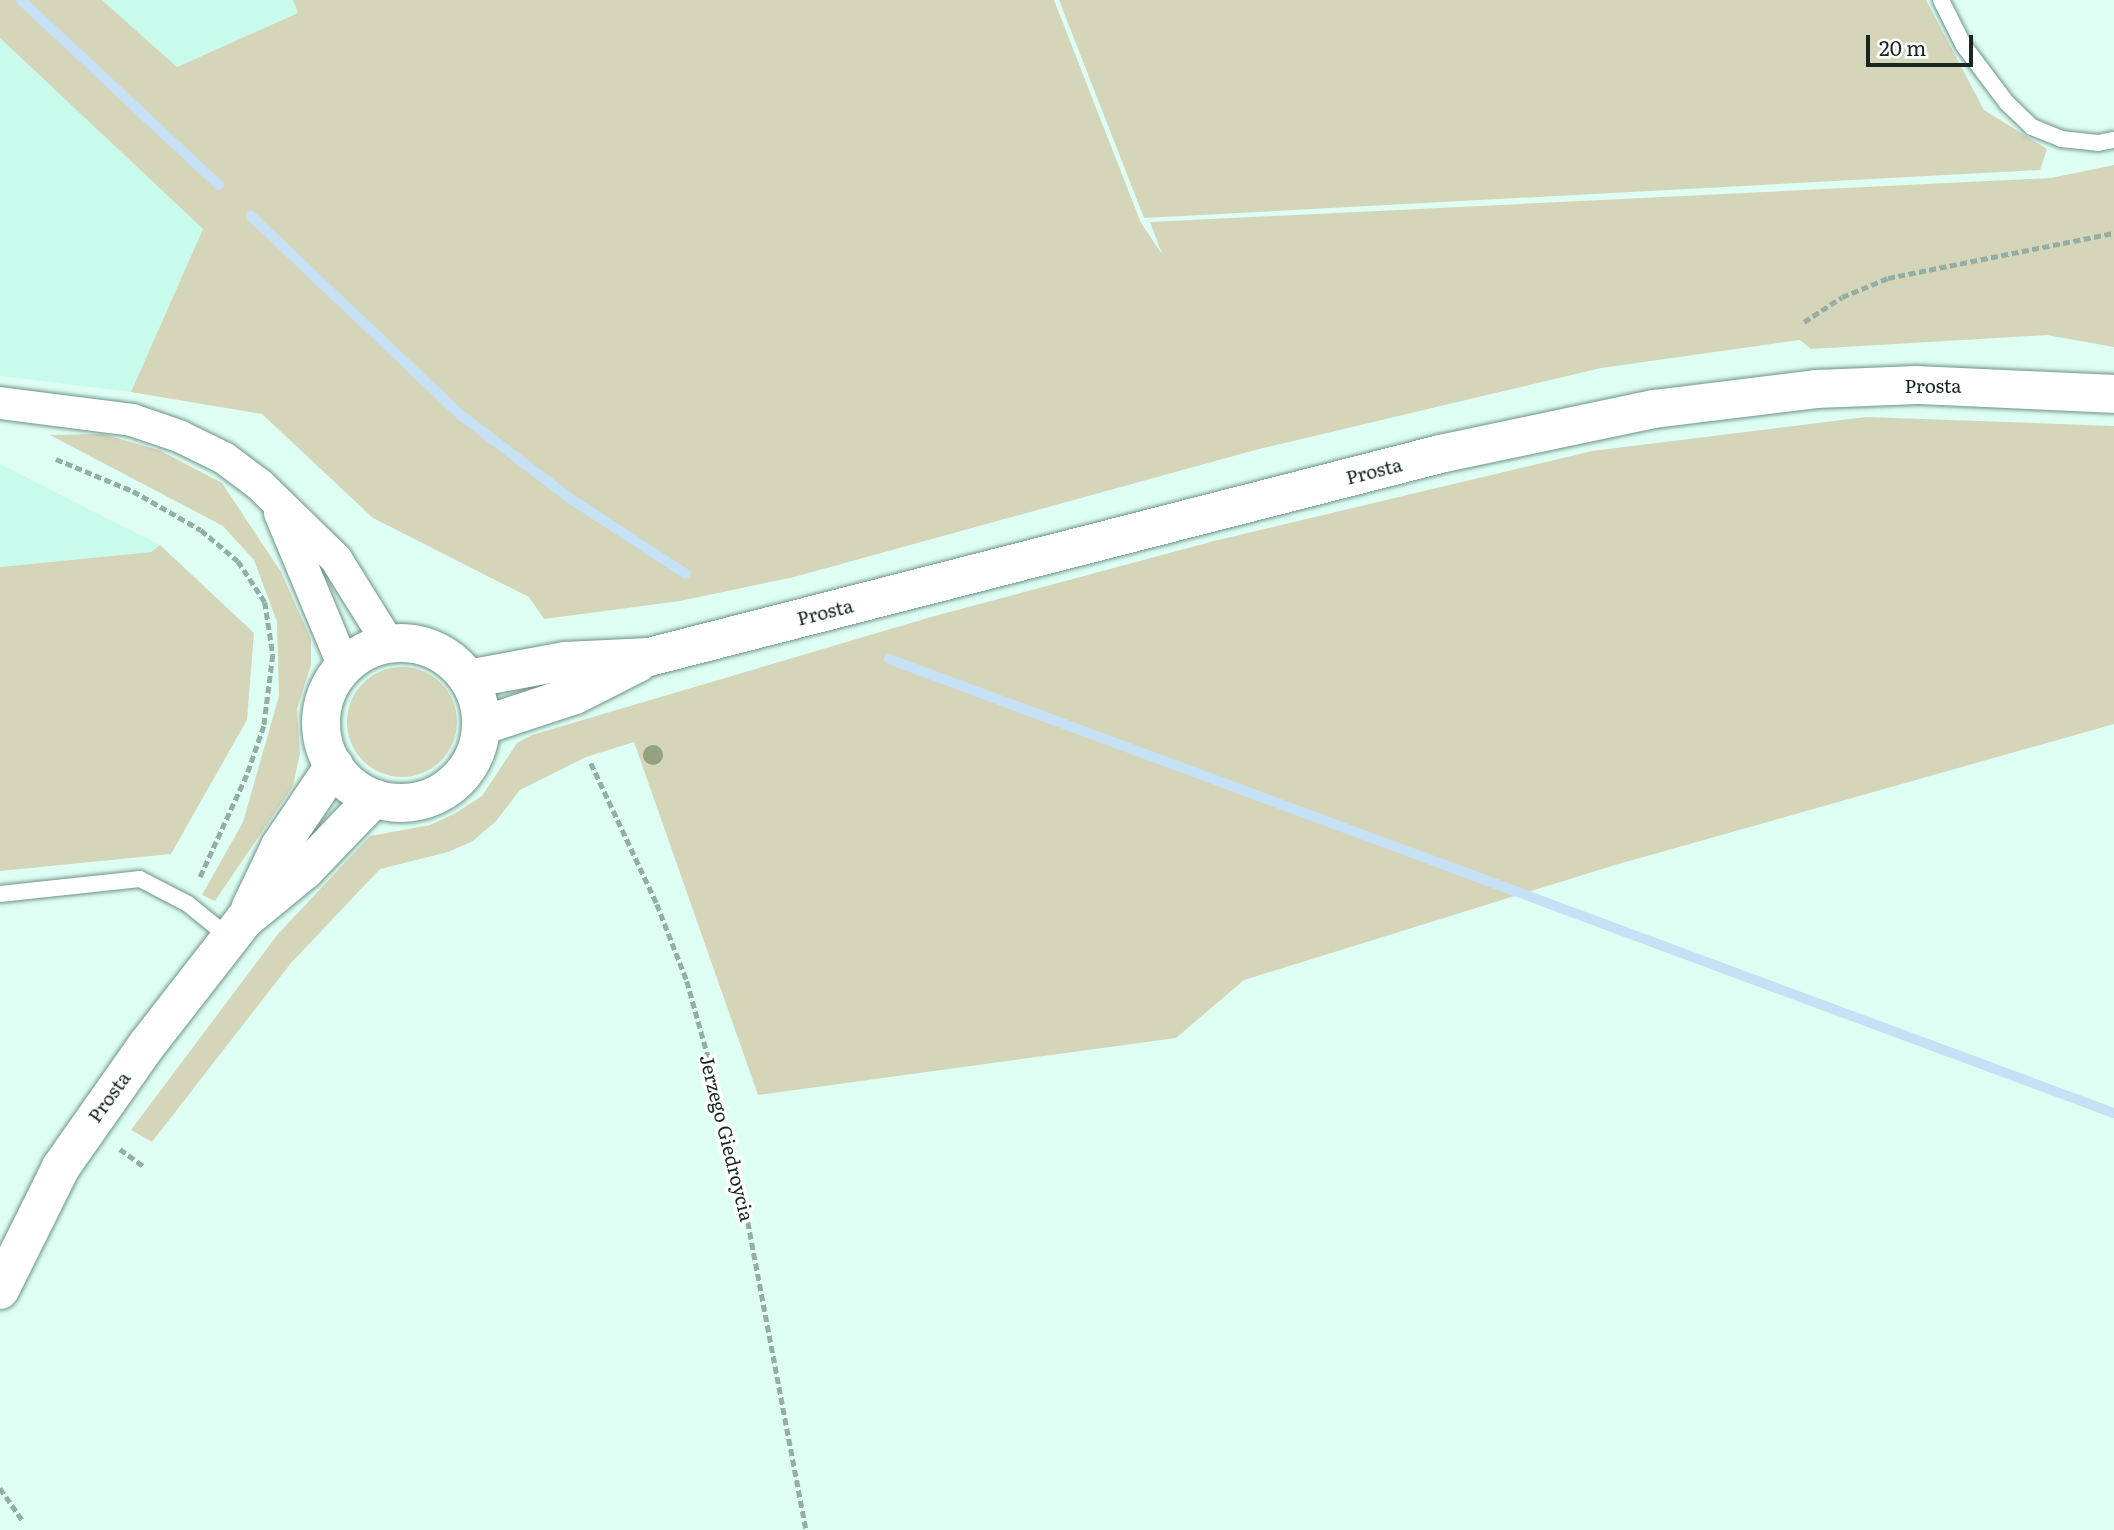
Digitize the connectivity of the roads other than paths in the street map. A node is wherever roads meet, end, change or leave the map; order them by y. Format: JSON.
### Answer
{"nodes":[{"id":1,"x":1941,"y":0,"type":"edge"},
{"id":2,"x":2114,"y":140,"type":"edge"},
{"id":3,"x":2114,"y":394,"type":"edge"},
{"id":4,"x":0,"y":403,"type":"edge"},
{"id":5,"x":276,"y":501,"type":"junction"},
{"id":6,"x":389,"y":644,"type":"junction"},
{"id":7,"x":344,"y":667,"type":"junction"},
{"id":8,"x":570,"y":678,"type":"junction"},
{"id":9,"x":468,"y":679,"type":"junction"},
{"id":10,"x":481,"y":726,"type":"junction"},
{"id":11,"x":334,"y":765,"type":"junction"},
{"id":12,"x":374,"y":798,"type":"junction"},
{"id":13,"x":293,"y":858,"type":"junction"},
{"id":14,"x":0,"y":894,"type":"edge"},
{"id":15,"x":237,"y":929,"type":"junction"},
{"id":16,"x":0,"y":1290,"type":"edge"}],
"edges":[{"from":1,"to":2,"type":"lane"},
{"from":3,"to":8,"type":"main road","name":"Prosta"},
{"from":4,"to":5,"type":"street"},
{"from":5,"to":6,"type":"street"},
{"from":5,"to":7,"type":"street"},
{"from":6,"to":7,"type":"main road"},
{"from":6,"to":9,"type":"main road"},
{"from":7,"to":11,"type":"main road"},
{"from":8,"to":9,"type":"main road","name":"Prosta"},
{"from":8,"to":10,"type":"main road","name":"Prosta"},
{"from":9,"to":10,"type":"main road"},
{"from":10,"to":12,"type":"main road"},
{"from":11,"to":12,"type":"main road"},
{"from":11,"to":13,"type":"main road","name":"Prosta"},
{"from":12,"to":13,"type":"main road","name":"Prosta"},
{"from":13,"to":15,"type":"main road","name":"Prosta"},
{"from":14,"to":15,"type":"lane"},
{"from":15,"to":16,"type":"main road","name":"Prosta"}]}
